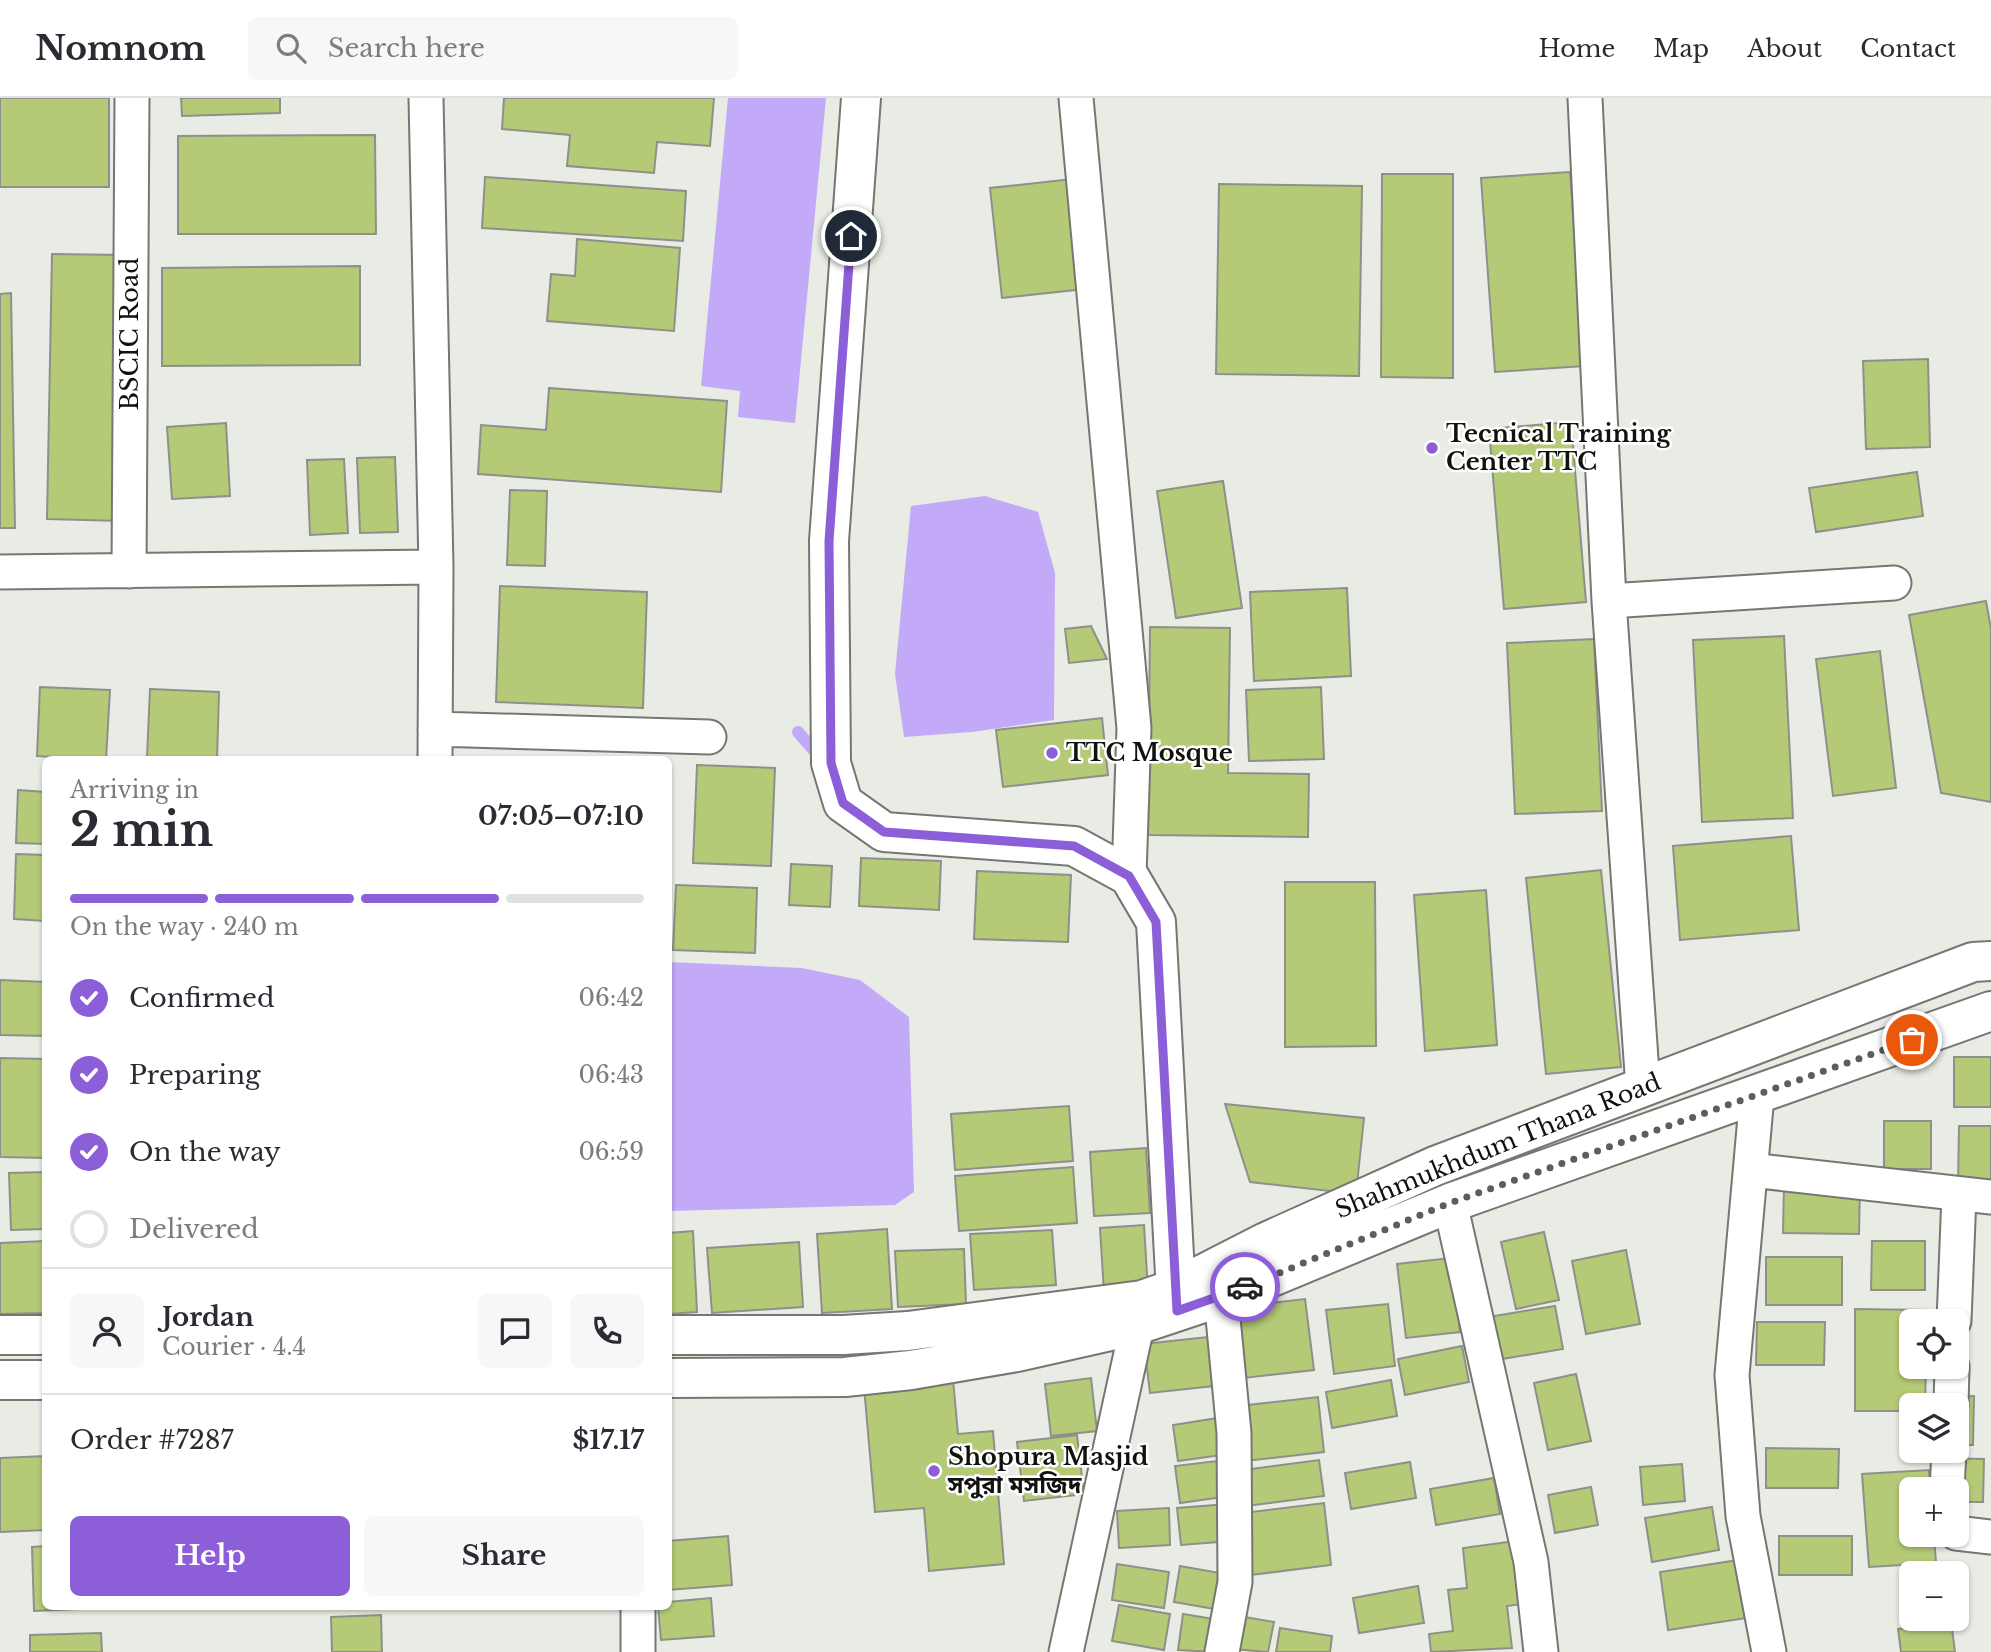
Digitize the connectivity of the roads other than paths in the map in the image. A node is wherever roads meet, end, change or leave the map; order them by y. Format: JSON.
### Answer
{"nodes":[{"id":1,"x":131,"y":98,"type":"edge"},
{"id":2,"x":426,"y":98,"type":"edge"},
{"id":3,"x":861,"y":98,"type":"edge"},
{"id":4,"x":1076,"y":98,"type":"edge"},
{"id":5,"x":1585,"y":98,"type":"edge"},
{"id":6,"x":436,"y":567,"type":"junction"},
{"id":7,"x":129,"y":571,"type":"junction"},
{"id":8,"x":0,"y":572,"type":"edge"},
{"id":9,"x":1894,"y":583,"type":"dead end"},
{"id":10,"x":1609,"y":601,"type":"junction"},
{"id":11,"x":709,"y":737,"type":"dead end"},
{"id":12,"x":435,"y":744,"type":"edge"},
{"id":13,"x":1129,"y":876,"type":"junction"},
{"id":14,"x":1991,"y":961,"type":"edge"},
{"id":15,"x":1991,"y":1010,"type":"edge"},
{"id":16,"x":1643,"y":1088,"type":"junction"},
{"id":17,"x":1758,"y":1095,"type":"junction"},
{"id":18,"x":1751,"y":1170,"type":"junction"},
{"id":19,"x":1975,"y":1196,"type":"edge"},
{"id":20,"x":1450,"y":1203,"type":"junction"},
{"id":21,"x":1221,"y":1297,"type":"junction"},
{"id":22,"x":1158,"y":1306,"type":"junction"},
{"id":23,"x":1956,"y":1309,"type":"edge"},
{"id":24,"x":0,"y":1335,"type":"edge"},
{"id":25,"x":42,"y":1335,"type":"edge"},
{"id":26,"x":672,"y":1335,"type":"edge"},
{"id":27,"x":672,"y":1378,"type":"edge"},
{"id":28,"x":0,"y":1380,"type":"edge"},
{"id":29,"x":42,"y":1380,"type":"edge"},
{"id":30,"x":1969,"y":1535,"type":"edge"},
{"id":31,"x":1991,"y":1537,"type":"edge"},
{"id":32,"x":638,"y":1610,"type":"edge"},
{"id":33,"x":638,"y":1652,"type":"edge"},
{"id":34,"x":1066,"y":1652,"type":"edge"},
{"id":35,"x":1222,"y":1652,"type":"edge"},
{"id":36,"x":1541,"y":1652,"type":"edge"},
{"id":37,"x":1769,"y":1652,"type":"edge"}],
"edges":[{"from":1,"to":7,"type":"street","name":"BSCIC Road"},
{"from":2,"to":6,"type":"street"},
{"from":3,"to":13,"type":"main road"},
{"from":4,"to":13,"type":"street"},
{"from":5,"to":10,"type":"street"},
{"from":6,"to":7,"type":"street"},
{"from":6,"to":12,"type":"street"},
{"from":7,"to":8,"type":"street"},
{"from":9,"to":10,"type":"street"},
{"from":10,"to":16,"type":"street"},
{"from":11,"to":12,"type":"street"},
{"from":13,"to":22,"type":"main road"},
{"from":14,"to":16,"type":"main road","name":"Shahmukhdum Thana Road"},
{"from":15,"to":17,"type":"main road","name":"Shahmukhdum Thana Road"},
{"from":16,"to":22,"type":"main road","name":"Shahmukhdum Thana Road"},
{"from":17,"to":18,"type":"street"},
{"from":17,"to":20,"type":"main road","name":"Shahmukhdum Thana Road"},
{"from":18,"to":19,"type":"street"},
{"from":18,"to":37,"type":"street"},
{"from":19,"to":23,"type":"street"},
{"from":20,"to":21,"type":"main road","name":"Shahmukhdum Thana Road"},
{"from":20,"to":36,"type":"street"},
{"from":21,"to":22,"type":"main road","name":"Shahmukhdum Thana Road"},
{"from":21,"to":35,"type":"street"},
{"from":22,"to":26,"type":"main road","name":"Shahmukhdum Thana Road"},
{"from":22,"to":27,"type":"main road","name":"Shahmukhdum Thana Road"},
{"from":22,"to":34,"type":"street"},
{"from":24,"to":25,"type":"main road"},
{"from":28,"to":29,"type":"main road"},
{"from":30,"to":31,"type":"street"},
{"from":32,"to":33,"type":"street"}]}
